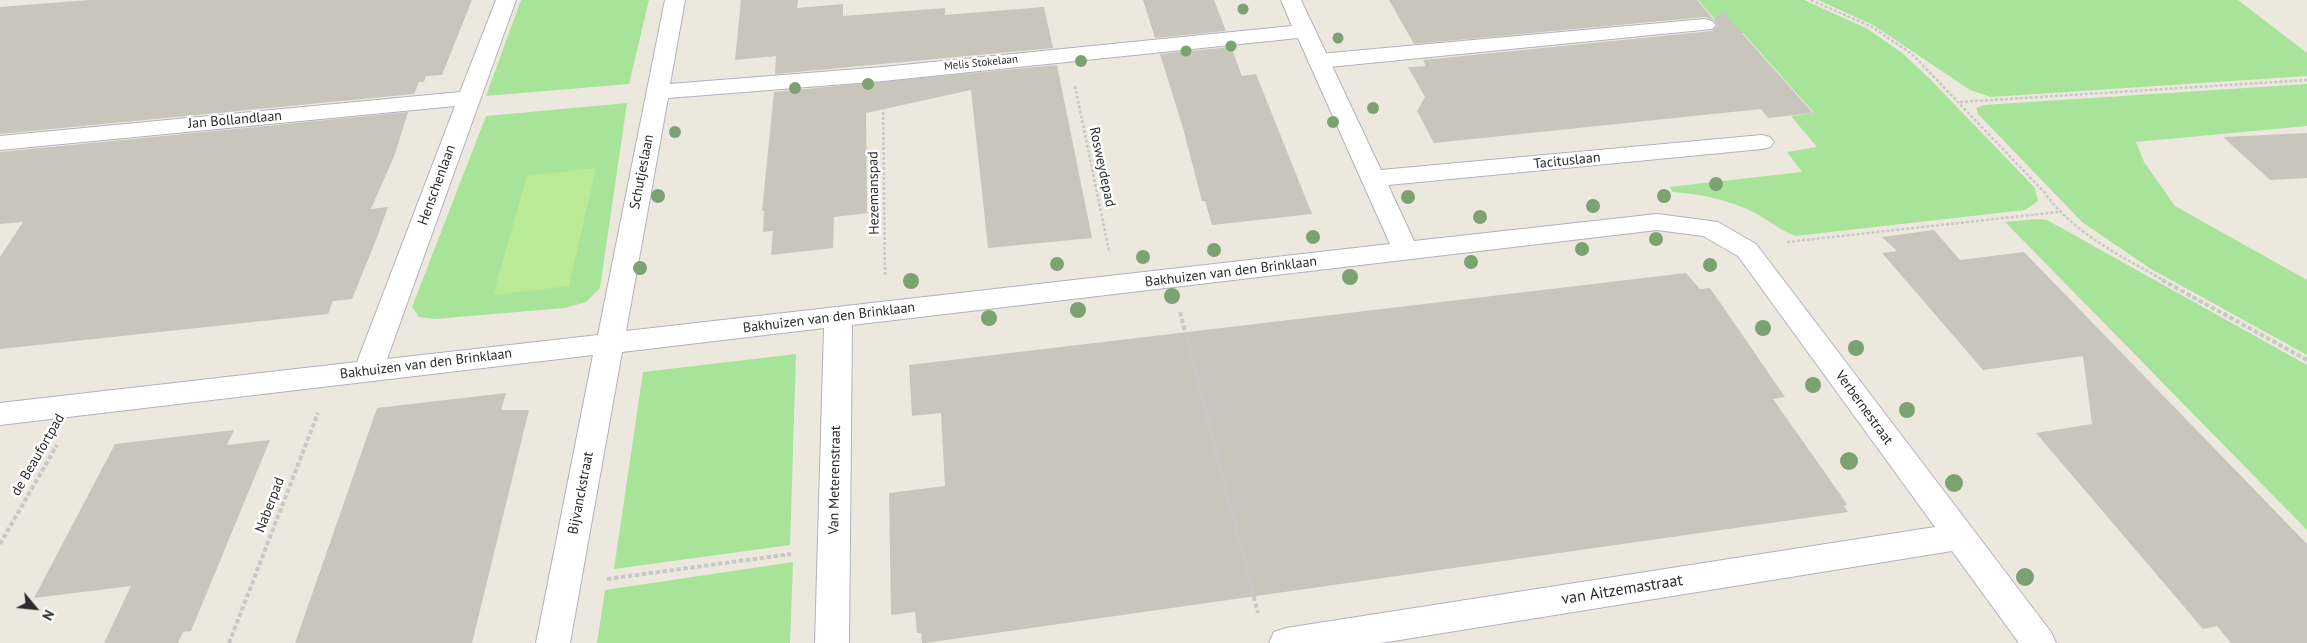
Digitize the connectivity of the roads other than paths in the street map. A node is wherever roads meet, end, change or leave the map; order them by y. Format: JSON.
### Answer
{"nodes":[{"id":1,"x":506,"y":0,"type":"edge"},
{"id":2,"x":675,"y":0,"type":"edge"},
{"id":3,"x":1291,"y":0,"type":"edge"},
{"id":4,"x":1705,"y":25,"type":"dead end"},
{"id":5,"x":1305,"y":31,"type":"junction"},
{"id":6,"x":1319,"y":61,"type":"junction"},
{"id":7,"x":657,"y":92,"type":"junction"},
{"id":8,"x":470,"y":98,"type":"junction"},
{"id":9,"x":1762,"y":142,"type":"dead end"},
{"id":10,"x":0,"y":143,"type":"edge"},
{"id":11,"x":1372,"y":179,"type":"junction"},
{"id":12,"x":1657,"y":222,"type":"joint"},
{"id":13,"x":1406,"y":251,"type":"junction"},
{"id":14,"x":838,"y":317,"type":"junction"},
{"id":15,"x":610,"y":343,"type":"junction"},
{"id":16,"x":368,"y":371,"type":"junction"},
{"id":17,"x":0,"y":414,"type":"edge"},
{"id":18,"x":1959,"y":537,"type":"junction"},
{"id":19,"x":553,"y":643,"type":"edge"},
{"id":20,"x":832,"y":643,"type":"edge"},
{"id":21,"x":1286,"y":643,"type":"edge"},
{"id":22,"x":2039,"y":643,"type":"edge"}],
"edges":[{"from":1,"to":8,"type":"street","name":"Henschenlaan"},
{"from":2,"to":7,"type":"street","name":"Schutjeslaan"},
{"from":3,"to":5,"type":"street"},
{"from":4,"to":6,"type":"street"},
{"from":5,"to":6,"type":"street"},
{"from":5,"to":7,"type":"street","name":"Melis Stokelaan"},
{"from":6,"to":11,"type":"street"},
{"from":7,"to":15,"type":"street","name":"Schutjeslaan"},
{"from":8,"to":10,"type":"street","name":"Jan Bollandlaan"},
{"from":8,"to":16,"type":"street","name":"Henschenlaan"},
{"from":9,"to":11,"type":"street","name":"Tacituslaan"},
{"from":11,"to":13,"type":"street"},
{"from":12,"to":13,"type":"street","name":"Bakhuizen van den Brinklaan"},
{"from":12,"to":18,"type":"street","name":"Verbernestraat"},
{"from":13,"to":14,"type":"street","name":"Bakhuizen van den Brinklaan"},
{"from":14,"to":15,"type":"street","name":"Bakhuizen van den Brinklaan"},
{"from":14,"to":20,"type":"street","name":"Van Meterenstraat"},
{"from":15,"to":16,"type":"street","name":"Bakhuizen van den Brinklaan"},
{"from":15,"to":19,"type":"street","name":"Bijvanckstraat"},
{"from":16,"to":17,"type":"street","name":"Bakhuizen van den Brinklaan"},
{"from":18,"to":21,"type":"street","name":"van Aitzemastraat"},
{"from":18,"to":22,"type":"street","name":"Verbernestraat"}]}
